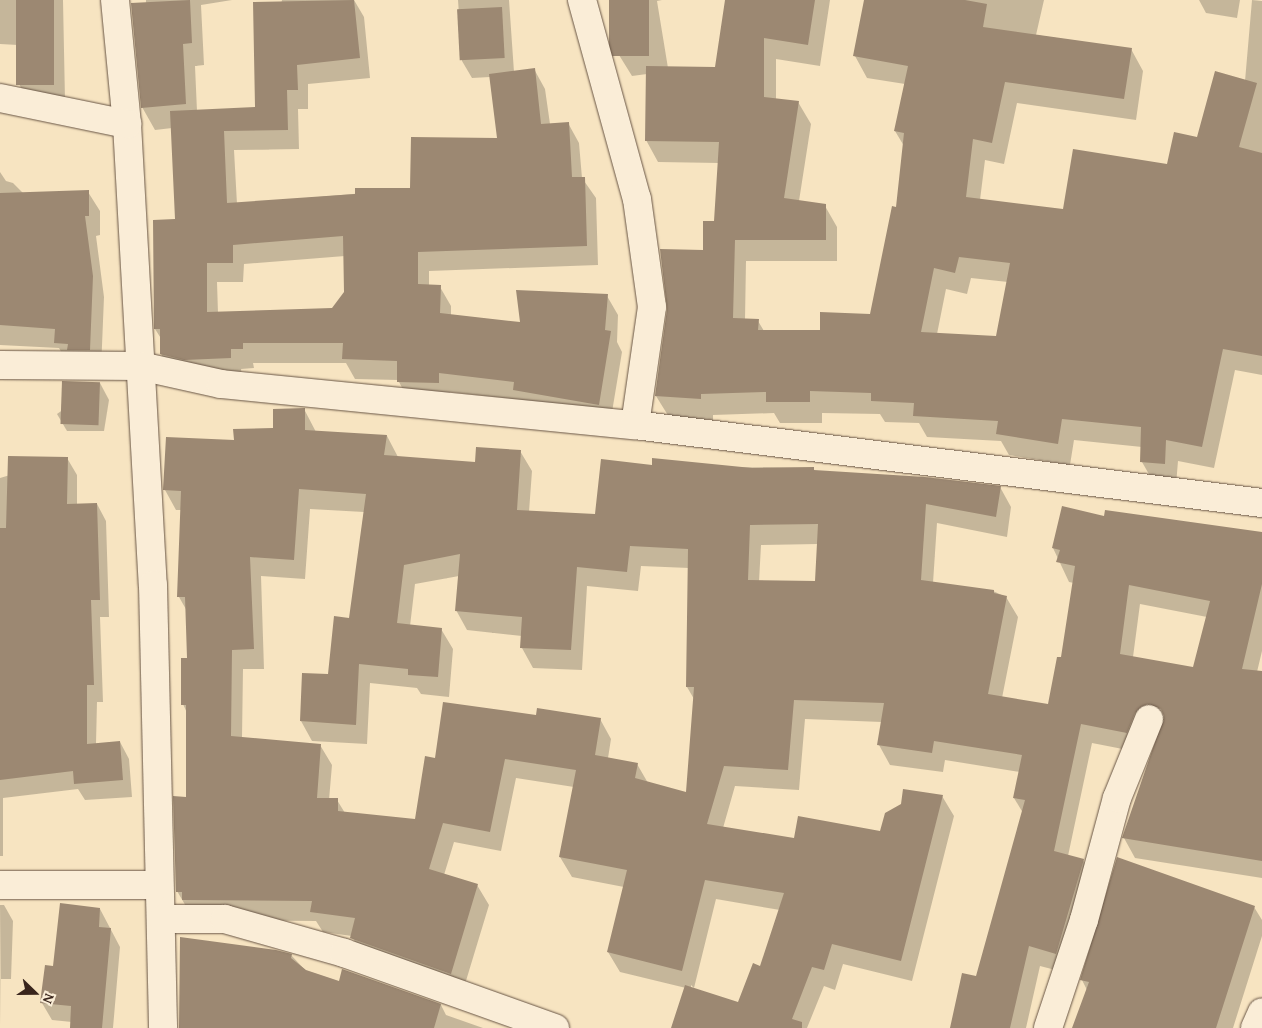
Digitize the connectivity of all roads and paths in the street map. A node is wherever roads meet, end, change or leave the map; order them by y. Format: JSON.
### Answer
{"nodes":[{"id":1,"x":115,"y":0,"type":"edge"},
{"id":2,"x":582,"y":0,"type":"edge"},
{"id":3,"x":0,"y":98,"type":"edge"},
{"id":4,"x":127,"y":124,"type":"junction"},
{"id":5,"x":0,"y":365,"type":"edge"},
{"id":6,"x":140,"y":366,"type":"junction"},
{"id":7,"x":635,"y":425,"type":"junction"},
{"id":8,"x":1262,"y":503,"type":"edge"},
{"id":9,"x":1149,"y":719,"type":"dead end"},
{"id":10,"x":0,"y":884,"type":"edge"},
{"id":11,"x":158,"y":885,"type":"junction"},
{"id":12,"x":163,"y":919,"type":"junction"},
{"id":13,"x":1262,"y":1012,"type":"edge"},
{"id":14,"x":163,"y":1028,"type":"edge"},
{"id":15,"x":556,"y":1028,"type":"edge"},
{"id":16,"x":1048,"y":1028,"type":"edge"},
{"id":17,"x":1255,"y":1028,"type":"edge"}],
"edges":[{"from":1,"to":4,"type":"street"},
{"from":2,"to":7,"type":"street"},
{"from":3,"to":4,"type":"street"},
{"from":4,"to":6,"type":"street"},
{"from":5,"to":6,"type":"street"},
{"from":6,"to":7,"type":"street"},
{"from":6,"to":11,"type":"street"},
{"from":7,"to":8,"type":"street"},
{"from":9,"to":16,"type":"street"},
{"from":10,"to":11,"type":"street"},
{"from":11,"to":12,"type":"street"},
{"from":12,"to":14,"type":"street"},
{"from":12,"to":15,"type":"street"},
{"from":13,"to":17,"type":"street"}]}
